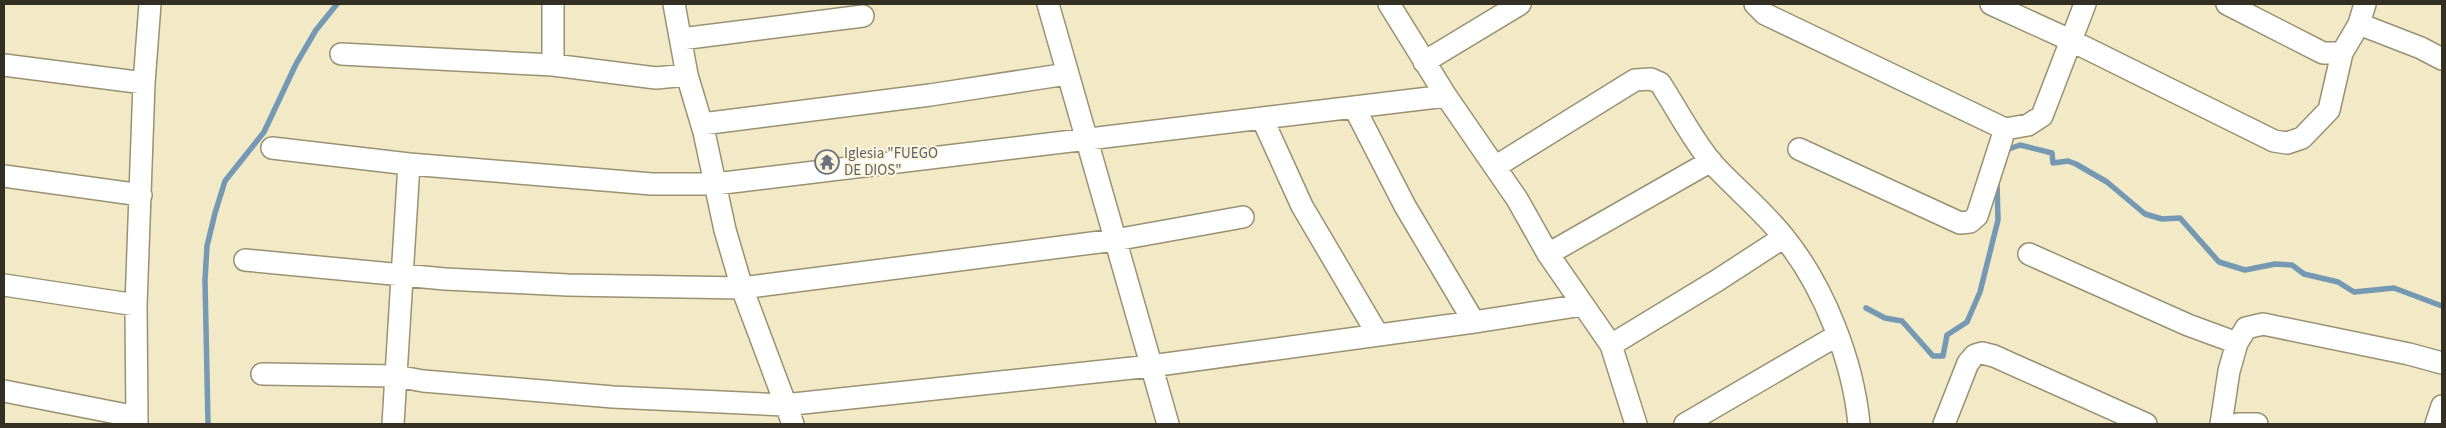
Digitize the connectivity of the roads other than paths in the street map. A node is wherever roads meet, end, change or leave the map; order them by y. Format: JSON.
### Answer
{"nodes":[{"id":1,"x":150,"y":4,"type":"edge"},
{"id":2,"x":553,"y":4,"type":"edge"},
{"id":3,"x":674,"y":4,"type":"edge"},
{"id":4,"x":1048,"y":4,"type":"edge"},
{"id":5,"x":1389,"y":4,"type":"edge"},
{"id":6,"x":1520,"y":4,"type":"edge"},
{"id":7,"x":1755,"y":4,"type":"edge"},
{"id":8,"x":1991,"y":4,"type":"edge"},
{"id":9,"x":2085,"y":4,"type":"edge"},
{"id":10,"x":2227,"y":4,"type":"edge"},
{"id":11,"x":2365,"y":4,"type":"edge"},
{"id":12,"x":2253,"y":9,"type":"edge"},
{"id":13,"x":863,"y":16,"type":"dead end"},
{"id":14,"x":2359,"y":24,"type":"junction"},
{"id":15,"x":681,"y":39,"type":"junction"},
{"id":16,"x":2070,"y":40,"type":"junction"},
{"id":17,"x":2342,"y":53,"type":"junction"},
{"id":18,"x":341,"y":54,"type":"dead end"},
{"id":19,"x":2442,"y":59,"type":"edge"},
{"id":20,"x":1424,"y":62,"type":"junction"},
{"id":21,"x":4,"y":65,"type":"edge"},
{"id":22,"x":553,"y":65,"type":"junction"},
{"id":23,"x":1067,"y":74,"type":"junction"},
{"id":24,"x":687,"y":75,"type":"junction"},
{"id":25,"x":144,"y":83,"type":"junction"},
{"id":26,"x":1446,"y":96,"type":"junction"},
{"id":27,"x":1354,"y":107,"type":"junction"},
{"id":28,"x":1262,"y":118,"type":"junction"},
{"id":29,"x":702,"y":124,"type":"junction"},
{"id":30,"x":2005,"y":129,"type":"junction"},
{"id":31,"x":1085,"y":138,"type":"junction"},
{"id":32,"x":272,"y":148,"type":"dead end"},
{"id":33,"x":1799,"y":149,"type":"dead end"},
{"id":34,"x":1711,"y":161,"type":"junction"},
{"id":35,"x":409,"y":164,"type":"junction"},
{"id":36,"x":1495,"y":167,"type":"junction"},
{"id":37,"x":4,"y":176,"type":"edge"},
{"id":38,"x":715,"y":184,"type":"junction"},
{"id":39,"x":142,"y":195,"type":"junction"},
{"id":40,"x":1243,"y":217,"type":"dead end"},
{"id":41,"x":1784,"y":237,"type":"junction"},
{"id":42,"x":1115,"y":240,"type":"junction"},
{"id":43,"x":1548,"y":254,"type":"junction"},
{"id":44,"x":2029,"y":254,"type":"dead end"},
{"id":45,"x":245,"y":260,"type":"dead end"},
{"id":46,"x":402,"y":275,"type":"junction"},
{"id":47,"x":4,"y":284,"type":"edge"},
{"id":48,"x":742,"y":288,"type":"junction"},
{"id":49,"x":1583,"y":304,"type":"junction"},
{"id":50,"x":136,"y":306,"type":"junction"},
{"id":51,"x":1474,"y":322,"type":"junction"},
{"id":52,"x":1378,"y":335,"type":"junction"},
{"id":53,"x":1838,"y":335,"type":"junction"},
{"id":54,"x":2237,"y":343,"type":"junction"},
{"id":55,"x":1611,"y":345,"type":"junction"},
{"id":56,"x":2442,"y":363,"type":"edge"},
{"id":57,"x":1151,"y":366,"type":"junction"},
{"id":58,"x":262,"y":374,"type":"dead end"},
{"id":59,"x":396,"y":376,"type":"junction"},
{"id":60,"x":4,"y":391,"type":"edge"},
{"id":61,"x":2442,"y":406,"type":"edge"},
{"id":62,"x":789,"y":415,"type":"edge"},
{"id":63,"x":137,"y":421,"type":"edge"},
{"id":64,"x":393,"y":424,"type":"edge"},
{"id":65,"x":1168,"y":424,"type":"edge"},
{"id":66,"x":1636,"y":424,"type":"edge"},
{"id":67,"x":1685,"y":424,"type":"edge"},
{"id":68,"x":1859,"y":424,"type":"edge"},
{"id":69,"x":1944,"y":424,"type":"edge"},
{"id":70,"x":2146,"y":424,"type":"edge"},
{"id":71,"x":2221,"y":424,"type":"edge"},
{"id":72,"x":2238,"y":424,"type":"edge"},
{"id":73,"x":2257,"y":424,"type":"edge"},
{"id":74,"x":2436,"y":424,"type":"edge"}],
"edges":[{"from":1,"to":25,"type":"street"},
{"from":2,"to":22,"type":"street"},
{"from":3,"to":15,"type":"street"},
{"from":4,"to":23,"type":"street"},
{"from":5,"to":20,"type":"street"},
{"from":6,"to":20,"type":"street"},
{"from":7,"to":30,"type":"street"},
{"from":8,"to":16,"type":"street"},
{"from":9,"to":16,"type":"street"},
{"from":10,"to":12,"type":"street"},
{"from":11,"to":14,"type":"street"},
{"from":12,"to":17,"type":"street"},
{"from":13,"to":15,"type":"street"},
{"from":14,"to":17,"type":"street"},
{"from":14,"to":19,"type":"street"},
{"from":15,"to":24,"type":"street"},
{"from":16,"to":17,"type":"street"},
{"from":16,"to":30,"type":"street"},
{"from":18,"to":22,"type":"street"},
{"from":20,"to":26,"type":"street"},
{"from":21,"to":25,"type":"street"},
{"from":22,"to":24,"type":"street"},
{"from":23,"to":29,"type":"street"},
{"from":23,"to":31,"type":"street"},
{"from":24,"to":29,"type":"street"},
{"from":25,"to":39,"type":"street"},
{"from":26,"to":27,"type":"street"},
{"from":26,"to":36,"type":"street"},
{"from":27,"to":28,"type":"street"},
{"from":27,"to":51,"type":"street"},
{"from":28,"to":31,"type":"street"},
{"from":28,"to":52,"type":"street"},
{"from":29,"to":38,"type":"street"},
{"from":30,"to":33,"type":"street"},
{"from":31,"to":38,"type":"street"},
{"from":31,"to":42,"type":"street"},
{"from":32,"to":35,"type":"street"},
{"from":34,"to":36,"type":"street"},
{"from":34,"to":41,"type":"street"},
{"from":34,"to":43,"type":"street"},
{"from":35,"to":38,"type":"street"},
{"from":35,"to":46,"type":"street"},
{"from":36,"to":43,"type":"street"},
{"from":37,"to":39,"type":"street"},
{"from":38,"to":48,"type":"street"},
{"from":39,"to":50,"type":"street"},
{"from":40,"to":42,"type":"street"},
{"from":41,"to":53,"type":"street"},
{"from":41,"to":55,"type":"street"},
{"from":42,"to":48,"type":"street"},
{"from":42,"to":57,"type":"street"},
{"from":43,"to":49,"type":"street"},
{"from":44,"to":54,"type":"street"},
{"from":45,"to":46,"type":"street"},
{"from":46,"to":48,"type":"street"},
{"from":46,"to":59,"type":"street"},
{"from":47,"to":50,"type":"street"},
{"from":48,"to":62,"type":"street"},
{"from":49,"to":51,"type":"street"},
{"from":49,"to":55,"type":"street"},
{"from":50,"to":63,"type":"street"},
{"from":51,"to":52,"type":"street"},
{"from":52,"to":57,"type":"street"},
{"from":53,"to":67,"type":"street"},
{"from":53,"to":68,"type":"street"},
{"from":54,"to":56,"type":"street"},
{"from":54,"to":71,"type":"street"},
{"from":55,"to":66,"type":"street"},
{"from":57,"to":62,"type":"street"},
{"from":57,"to":65,"type":"street"},
{"from":58,"to":59,"type":"street"},
{"from":59,"to":62,"type":"street"},
{"from":59,"to":64,"type":"street"},
{"from":60,"to":63,"type":"street"},
{"from":61,"to":74,"type":"street"},
{"from":69,"to":70,"type":"street"},
{"from":72,"to":73,"type":"street"}]}
